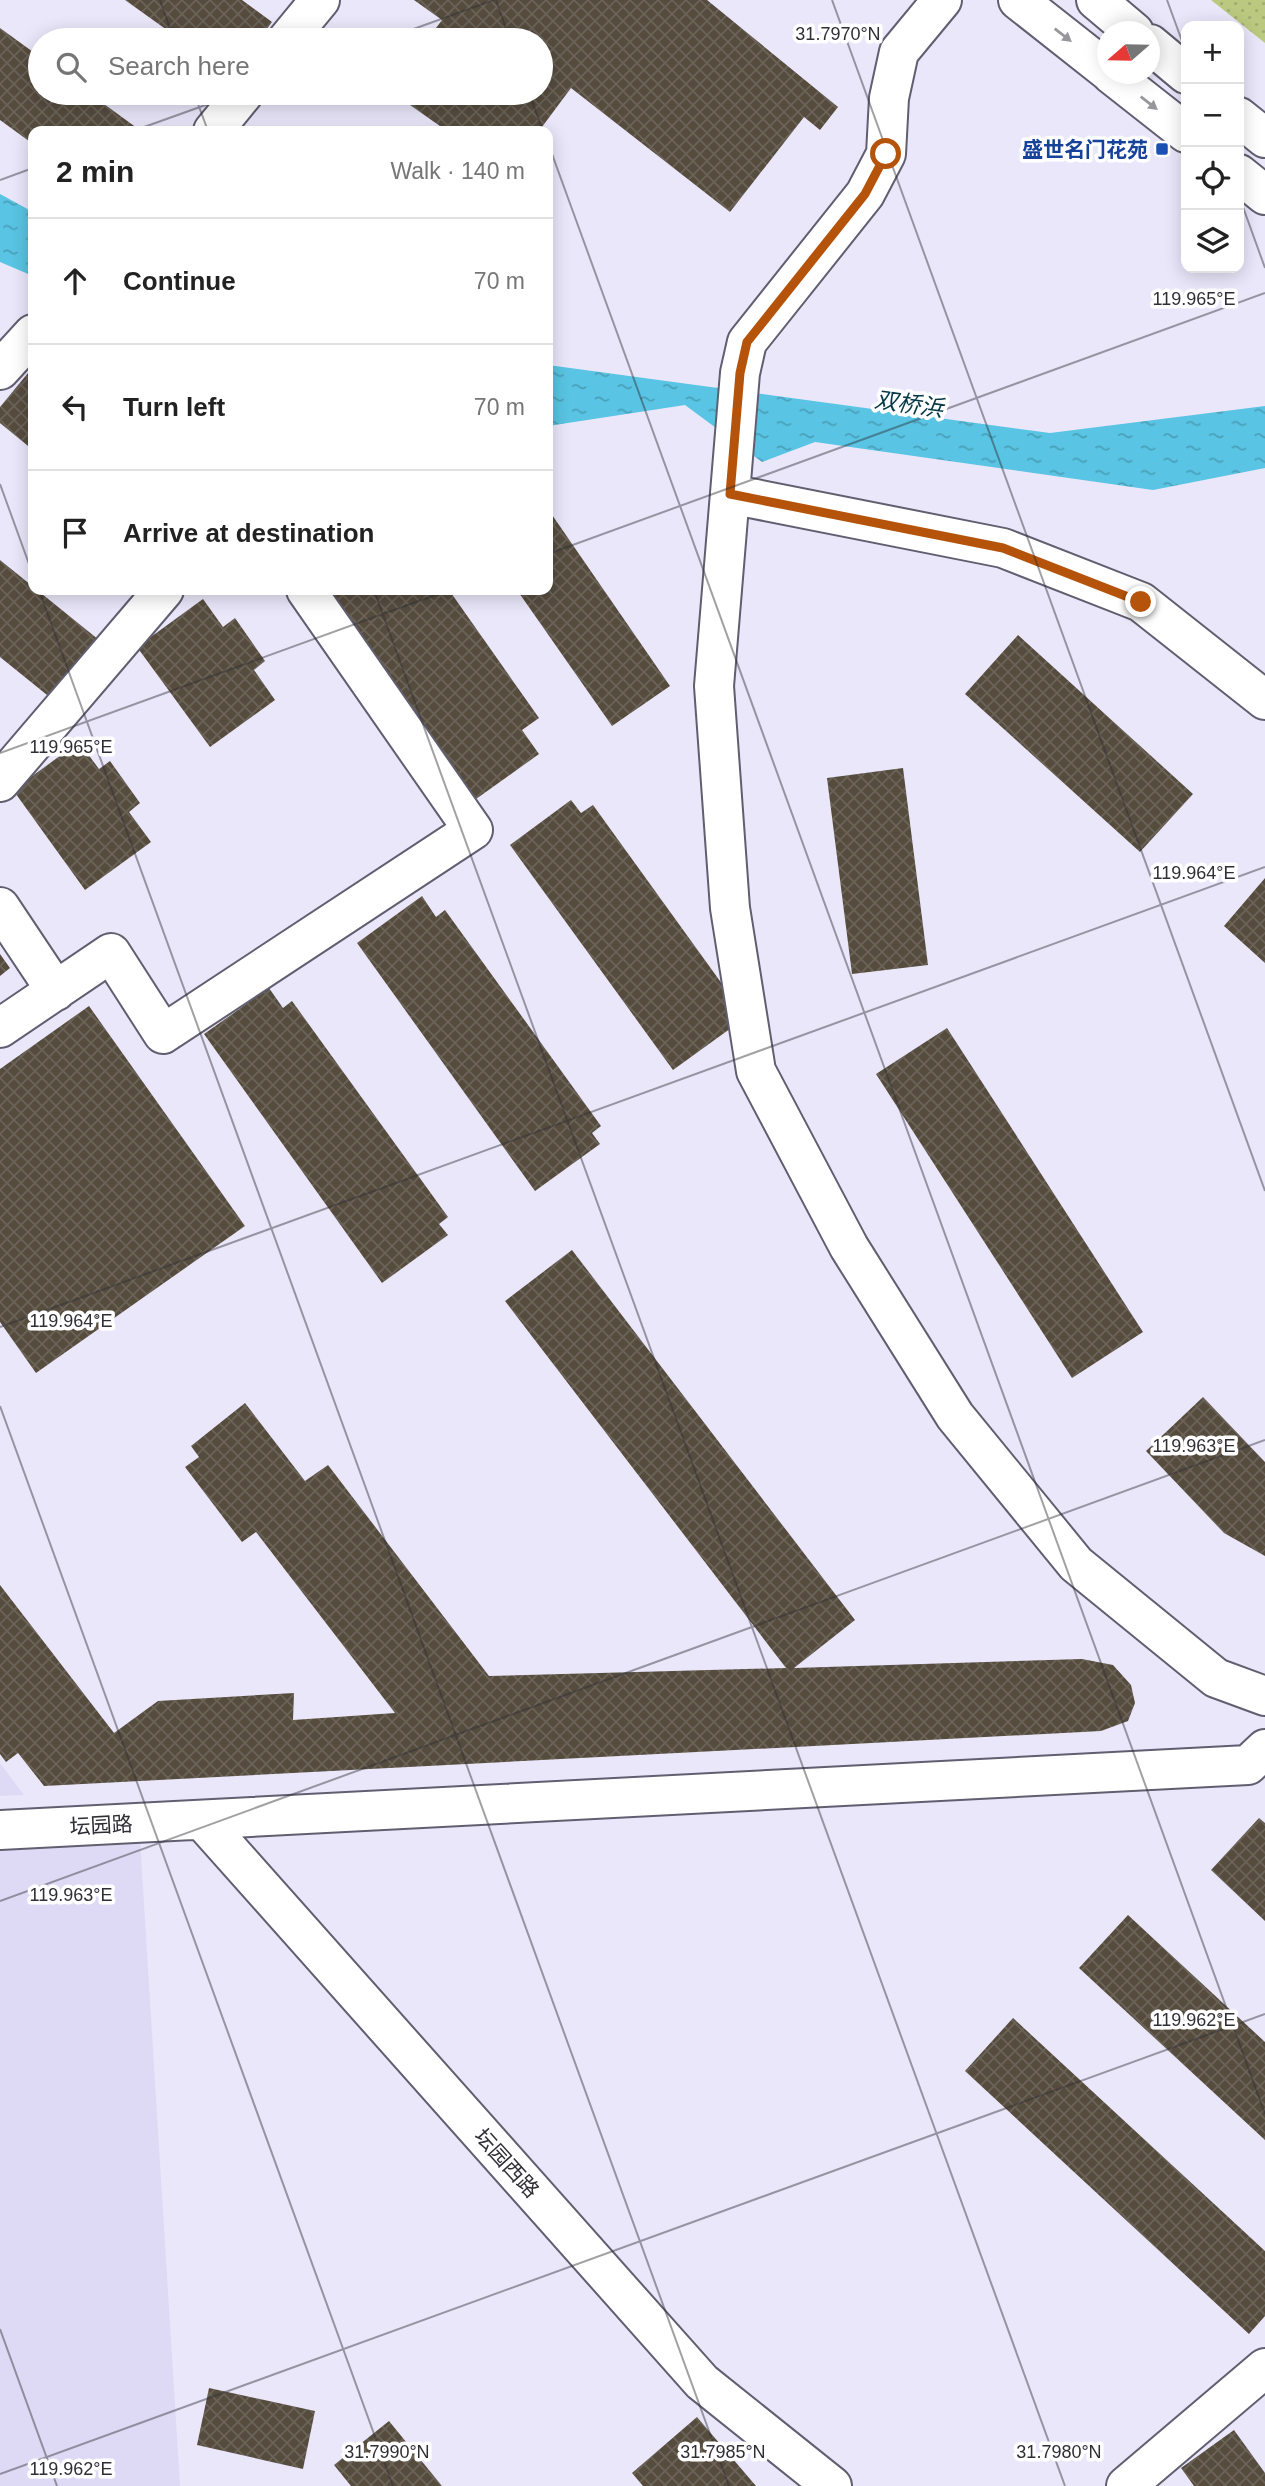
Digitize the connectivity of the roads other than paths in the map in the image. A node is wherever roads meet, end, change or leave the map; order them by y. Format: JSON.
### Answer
{"nodes":[{"id":1,"x":320,"y":0,"type":"edge"},
{"id":2,"x":942,"y":0,"type":"edge"},
{"id":3,"x":1018,"y":0,"type":"edge"},
{"id":4,"x":1096,"y":0,"type":"edge"},
{"id":5,"x":1121,"y":21,"type":"edge"},
{"id":6,"x":297,"y":28,"type":"edge"},
{"id":7,"x":1160,"y":52,"type":"edge"},
{"id":8,"x":1097,"y":63,"type":"edge"},
{"id":9,"x":1181,"y":70,"type":"edge"},
{"id":10,"x":1124,"y":84,"type":"edge"},
{"id":11,"x":234,"y":105,"type":"edge"},
{"id":12,"x":1244,"y":121,"type":"edge"},
{"id":13,"x":217,"y":126,"type":"edge"},
{"id":14,"x":1181,"y":129,"type":"edge"},
{"id":15,"x":1265,"y":138,"type":"edge"},
{"id":16,"x":1244,"y":178,"type":"edge"},
{"id":17,"x":1265,"y":195,"type":"edge"},
{"id":18,"x":28,"y":339,"type":"edge"},
{"id":19,"x":0,"y":370,"type":"edge"},
{"id":20,"x":730,"y":494,"type":"junction"},
{"id":21,"x":160,"y":595,"type":"edge"},
{"id":22,"x":309,"y":595,"type":"edge"},
{"id":23,"x":1265,"y":700,"type":"edge"},
{"id":24,"x":0,"y":782,"type":"edge"},
{"id":25,"x":0,"y":906,"type":"edge"},
{"id":26,"x":56,"y":991,"type":"junction"},
{"id":27,"x":0,"y":1028,"type":"edge"},
{"id":28,"x":1265,"y":1696,"type":"edge"},
{"id":29,"x":1265,"y":1749,"type":"edge"},
{"id":30,"x":202,"y":1820,"type":"junction"},
{"id":31,"x":0,"y":1830,"type":"edge"},
{"id":32,"x":1265,"y":2368,"type":"edge"},
{"id":33,"x":832,"y":2486,"type":"edge"},
{"id":34,"x":1126,"y":2486,"type":"edge"}],
"edges":[{"from":1,"to":6,"type":"street"},
{"from":2,"to":20,"type":"street"},
{"from":3,"to":8,"type":"street","one_way":true},
{"from":4,"to":5,"type":"street"},
{"from":7,"to":9,"type":"street"},
{"from":10,"to":14,"type":"street","one_way":true},
{"from":11,"to":13,"type":"street"},
{"from":12,"to":15,"type":"street"},
{"from":16,"to":17,"type":"street"},
{"from":18,"to":19,"type":"street"},
{"from":20,"to":23,"type":"street"},
{"from":20,"to":28,"type":"street"},
{"from":21,"to":24,"type":"street"},
{"from":22,"to":26,"type":"street"},
{"from":25,"to":26,"type":"street"},
{"from":26,"to":27,"type":"street"},
{"from":29,"to":30,"type":"street","name":"坛园路"},
{"from":30,"to":31,"type":"street","name":"坛园路"},
{"from":30,"to":33,"type":"street","name":"坛园西路"},
{"from":32,"to":34,"type":"street"}]}
